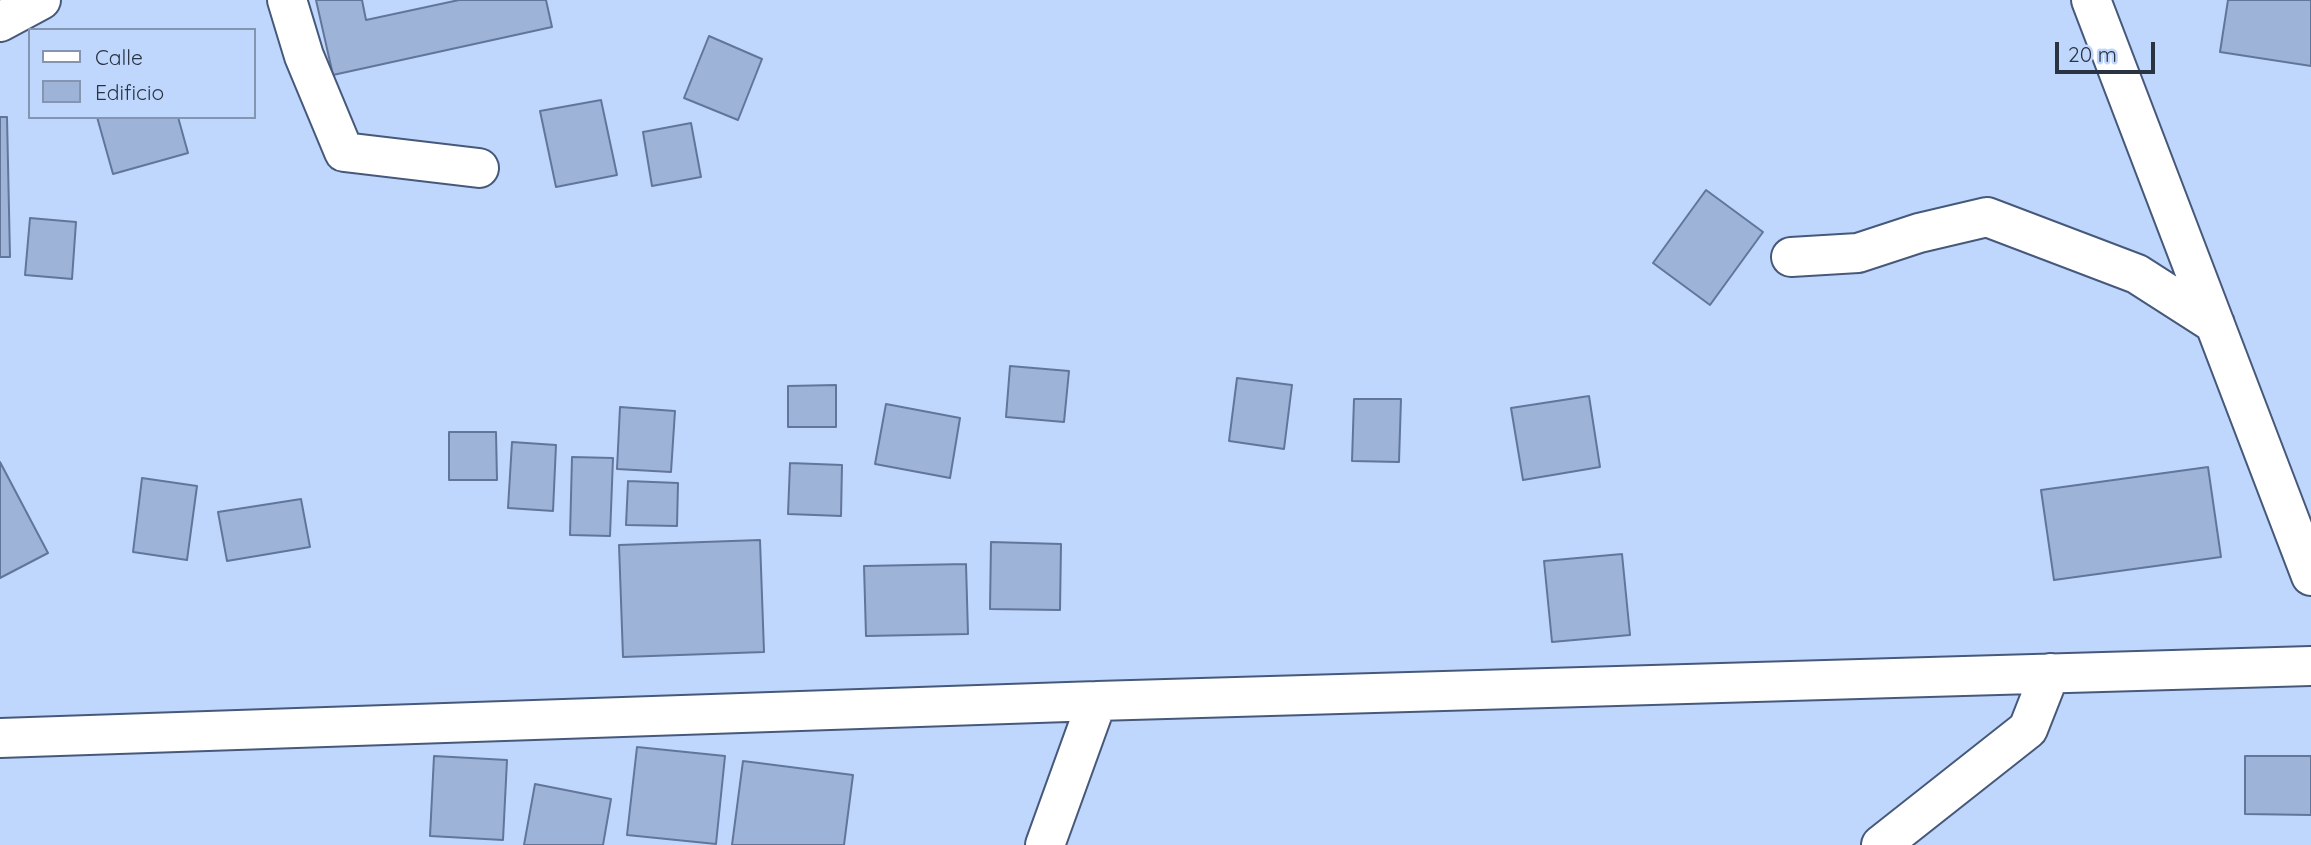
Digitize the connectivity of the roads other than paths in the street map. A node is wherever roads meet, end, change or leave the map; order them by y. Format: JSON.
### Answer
{"nodes":[{"id":1,"x":41,"y":0,"type":"edge"},
{"id":2,"x":287,"y":0,"type":"edge"},
{"id":3,"x":2091,"y":0,"type":"edge"},
{"id":4,"x":0,"y":22,"type":"edge"},
{"id":5,"x":479,"y":168,"type":"dead end"},
{"id":6,"x":1791,"y":257,"type":"dead end"},
{"id":7,"x":2215,"y":324,"type":"junction"},
{"id":8,"x":2311,"y":576,"type":"edge"},
{"id":9,"x":2311,"y":666,"type":"edge"},
{"id":10,"x":2050,"y":673,"type":"junction"},
{"id":11,"x":1097,"y":701,"type":"junction"},
{"id":12,"x":0,"y":738,"type":"edge"},
{"id":13,"x":1045,"y":845,"type":"edge"},
{"id":14,"x":1881,"y":845,"type":"edge"}],
"edges":[{"from":1,"to":4,"type":"street"},
{"from":2,"to":5,"type":"street"},
{"from":3,"to":7,"type":"street"},
{"from":6,"to":7,"type":"street"},
{"from":7,"to":8,"type":"street"},
{"from":9,"to":10,"type":"street"},
{"from":10,"to":11,"type":"street"},
{"from":10,"to":14,"type":"street"},
{"from":11,"to":12,"type":"street"},
{"from":11,"to":13,"type":"street"}]}
